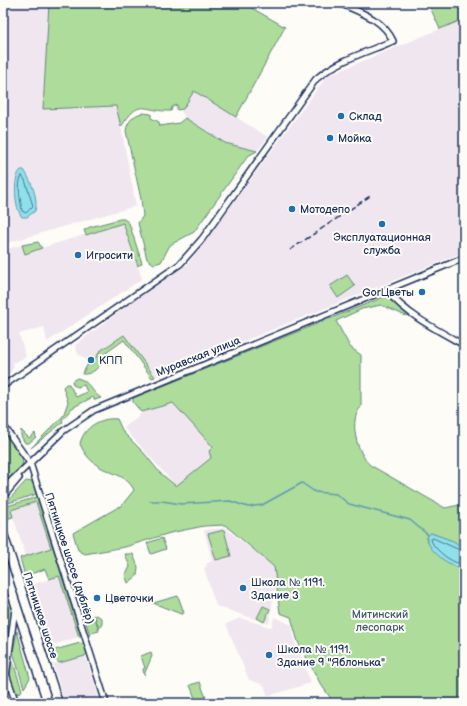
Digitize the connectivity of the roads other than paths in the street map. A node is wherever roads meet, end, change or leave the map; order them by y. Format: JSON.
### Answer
{"nodes":[{"id":1,"x":339,"y":3,"type":"edge"},
{"id":2,"x":464,"y":258,"type":"edge"},
{"id":3,"x":387,"y":291,"type":"junction"},
{"id":4,"x":464,"y":345,"type":"edge"},
{"id":5,"x":3,"y":386,"type":"edge"},
{"id":6,"x":3,"y":425,"type":"edge"},
{"id":7,"x":30,"y":463,"type":"junction"},
{"id":8,"x":3,"y":489,"type":"edge"},
{"id":9,"x":3,"y":497,"type":"edge"},
{"id":10,"x":3,"y":534,"type":"edge"},
{"id":11,"x":3,"y":564,"type":"edge"},
{"id":12,"x":16,"y":604,"type":"junction"},
{"id":13,"x":3,"y":665,"type":"edge"},
{"id":14,"x":6,"y":676,"type":"junction"},
{"id":15,"x":16,"y":703,"type":"edge"},
{"id":16,"x":48,"y":703,"type":"edge"},
{"id":17,"x":58,"y":703,"type":"edge"},
{"id":18,"x":106,"y":703,"type":"edge"}],
"edges":[{"from":1,"to":5,"type":"street"},
{"from":2,"to":3,"type":"street","name":"Муравская улица"},
{"from":3,"to":4,"type":"street"},
{"from":3,"to":7,"type":"street","name":"Муравская улица"},
{"from":6,"to":7,"type":"street","name":"Пятницкое шоссе (дублёр)"},
{"from":7,"to":8,"type":"street","name":"Муравская улица"},
{"from":7,"to":9,"type":"street","name":"Муравская улица"},
{"from":7,"to":18,"type":"street","name":"Пятницкое шоссе (дублёр)"},
{"from":10,"to":17,"type":"main road","name":"Пятницкое шоссе"},
{"from":11,"to":12,"type":"main road","name":"Пятницкое шоссе"},
{"from":12,"to":14,"type":"street"},
{"from":12,"to":16,"type":"main road","name":"Пятницкое шоссе"},
{"from":13,"to":14,"type":"street"},
{"from":14,"to":15,"type":"street"}]}
